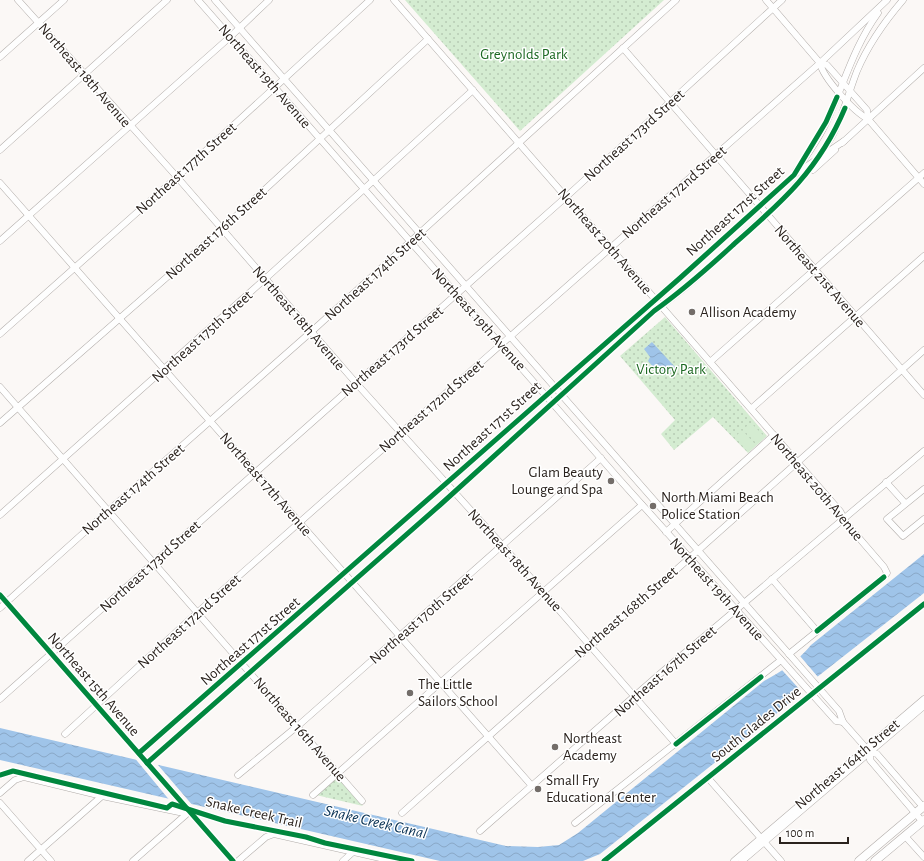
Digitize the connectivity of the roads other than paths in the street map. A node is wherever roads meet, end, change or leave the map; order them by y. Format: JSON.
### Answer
{"nodes":[{"id":1,"x":18,"y":0,"type":"edge"},
{"id":2,"x":64,"y":0,"type":"edge"},
{"id":3,"x":167,"y":0,"type":"edge"},
{"id":4,"x":198,"y":0,"type":"edge"},
{"id":5,"x":215,"y":0,"type":"edge"},
{"id":6,"x":269,"y":0,"type":"edge"},
{"id":7,"x":370,"y":0,"type":"edge"},
{"id":8,"x":394,"y":0,"type":"edge"},
{"id":9,"x":676,"y":0,"type":"edge"},
{"id":10,"x":766,"y":0,"type":"edge"},
{"id":11,"x":782,"y":0,"type":"edge"},
{"id":12,"x":903,"y":0,"type":"edge"},
{"id":13,"x":886,"y":1,"type":"edge"},
{"id":14,"x":773,"y":8,"type":"junction"},
{"id":15,"x":38,"y":22,"type":"junction"},
{"id":16,"x":239,"y":27,"type":"junction"},
{"id":17,"x":230,"y":37,"type":"junction"},
{"id":18,"x":428,"y":39,"type":"junction"},
{"id":19,"x":623,"y":48,"type":"junction"},
{"id":20,"x":0,"y":57,"type":"edge"},
{"id":21,"x":820,"y":63,"type":"junction"},
{"id":22,"x":924,"y":68,"type":"edge"},
{"id":23,"x":822,"y":71,"type":"junction"},
{"id":24,"x":809,"y":72,"type":"junction"},
{"id":25,"x":83,"y":74,"type":"junction"},
{"id":26,"x":284,"y":78,"type":"junction"},
{"id":27,"x":842,"y":82,"type":"junction"},
{"id":28,"x":275,"y":87,"type":"junction"},
{"id":29,"x":473,"y":90,"type":"junction"},
{"id":30,"x":839,"y":91,"type":"junction"},
{"id":31,"x":850,"y":93,"type":"junction"},
{"id":32,"x":848,"y":101,"type":"junction"},
{"id":33,"x":670,"y":103,"type":"junction"},
{"id":34,"x":868,"y":120,"type":"junction"},
{"id":35,"x":826,"y":122,"type":"junction"},
{"id":36,"x":130,"y":126,"type":"junction"},
{"id":37,"x":329,"y":130,"type":"junction"},
{"id":38,"x":835,"y":131,"type":"junction"},
{"id":39,"x":320,"y":138,"type":"junction"},
{"id":40,"x":844,"y":141,"type":"junction"},
{"id":41,"x":519,"y":142,"type":"junction"},
{"id":42,"x":0,"y":150,"type":"edge"},
{"id":43,"x":715,"y":155,"type":"junction"},
{"id":44,"x":819,"y":157,"type":"junction"},
{"id":45,"x":924,"y":173,"type":"edge"},
{"id":46,"x":794,"y":175,"type":"junction"},
{"id":47,"x":805,"y":176,"type":"junction"},
{"id":48,"x":177,"y":177,"type":"junction"},
{"id":49,"x":918,"y":178,"type":"junction"},
{"id":50,"x":374,"y":181,"type":"junction"},
{"id":51,"x":0,"y":183,"type":"edge"},
{"id":52,"x":924,"y":184,"type":"edge"},
{"id":53,"x":365,"y":189,"type":"junction"},
{"id":54,"x":566,"y":197,"type":"junction"},
{"id":55,"x":760,"y":206,"type":"junction"},
{"id":56,"x":767,"y":215,"type":"junction"},
{"id":57,"x":29,"y":216,"type":"junction"},
{"id":58,"x":222,"y":229,"type":"junction"},
{"id":59,"x":421,"y":233,"type":"junction"},
{"id":60,"x":0,"y":241,"type":"edge"},
{"id":61,"x":411,"y":242,"type":"junction"},
{"id":62,"x":610,"y":248,"type":"junction"},
{"id":63,"x":924,"y":256,"type":"edge"},
{"id":64,"x":74,"y":267,"type":"junction"},
{"id":65,"x":814,"y":270,"type":"junction"},
{"id":66,"x":265,"y":279,"type":"junction"},
{"id":67,"x":466,"y":285,"type":"junction"},
{"id":68,"x":456,"y":294,"type":"junction"},
{"id":69,"x":655,"y":298,"type":"junction"},
{"id":70,"x":662,"y":306,"type":"junction"},
{"id":71,"x":855,"y":317,"type":"junction"},
{"id":72,"x":120,"y":318,"type":"junction"},
{"id":73,"x":311,"y":332,"type":"junction"},
{"id":74,"x":0,"y":334,"type":"edge"},
{"id":75,"x":511,"y":336,"type":"junction"},
{"id":76,"x":501,"y":344,"type":"junction"},
{"id":77,"x":924,"y":350,"type":"edge"},
{"id":78,"x":710,"y":362,"type":"junction"},
{"id":79,"x":164,"y":370,"type":"junction"},
{"id":80,"x":901,"y":370,"type":"junction"},
{"id":81,"x":356,"y":383,"type":"junction"},
{"id":82,"x":555,"y":386,"type":"junction"},
{"id":83,"x":0,"y":387,"type":"edge"},
{"id":84,"x":562,"y":394,"type":"junction"},
{"id":85,"x":546,"y":395,"type":"junction"},
{"id":86,"x":924,"y":395,"type":"edge"},
{"id":87,"x":553,"y":403,"type":"junction"},
{"id":88,"x":17,"y":408,"type":"junction"},
{"id":89,"x":752,"y":408,"type":"junction"},
{"id":90,"x":576,"y":410,"type":"junction"},
{"id":91,"x":566,"y":419,"type":"junction"},
{"id":92,"x":211,"y":422,"type":"junction"},
{"id":93,"x":0,"y":423,"type":"edge"},
{"id":94,"x":512,"y":425,"type":"junction"},
{"id":95,"x":401,"y":432,"type":"junction"},
{"id":96,"x":519,"y":433,"type":"junction"},
{"id":97,"x":774,"y":435,"type":"junction"},
{"id":98,"x":924,"y":450,"type":"edge"},
{"id":99,"x":601,"y":458,"type":"junction"},
{"id":100,"x":62,"y":460,"type":"junction"},
{"id":101,"x":471,"y":461,"type":"junction"},
{"id":102,"x":798,"y":462,"type":"junction"},
{"id":103,"x":479,"y":469,"type":"junction"},
{"id":104,"x":629,"y":470,"type":"junction"},
{"id":105,"x":255,"y":472,"type":"junction"},
{"id":106,"x":619,"y":479,"type":"junction"},
{"id":107,"x":886,"y":482,"type":"junction"},
{"id":108,"x":446,"y":483,"type":"junction"},
{"id":109,"x":924,"y":489,"type":"edge"},
{"id":110,"x":454,"y":491,"type":"junction"},
{"id":111,"x":906,"y":503,"type":"junction"},
{"id":112,"x":642,"y":505,"type":"junction"},
{"id":113,"x":108,"y":511,"type":"junction"},
{"id":114,"x":0,"y":515,"type":"edge"},
{"id":115,"x":843,"y":518,"type":"junction"},
{"id":116,"x":924,"y":519,"type":"edge"},
{"id":117,"x":299,"y":522,"type":"junction"},
{"id":118,"x":676,"y":523,"type":"junction"},
{"id":119,"x":666,"y":532,"type":"junction"},
{"id":120,"x":503,"y":546,"type":"junction"},
{"id":121,"x":699,"y":549,"type":"junction"},
{"id":122,"x":689,"y":557,"type":"junction"},
{"id":123,"x":153,"y":562,"type":"junction"},
{"id":124,"x":344,"y":574,"type":"junction"},
{"id":125,"x":772,"y":579,"type":"junction"},
{"id":126,"x":352,"y":583,"type":"junction"},
{"id":127,"x":543,"y":592,"type":"junction"},
{"id":128,"x":0,"y":595,"type":"edge"},
{"id":129,"x":7,"y":602,"type":"junction"},
{"id":130,"x":745,"y":602,"type":"junction"},
{"id":131,"x":924,"y":605,"type":"edge"},
{"id":132,"x":0,"y":608,"type":"edge"},
{"id":133,"x":735,"y":610,"type":"junction"},
{"id":134,"x":198,"y":612,"type":"junction"},
{"id":135,"x":817,"y":631,"type":"junction"},
{"id":136,"x":400,"y":636,"type":"junction"},
{"id":137,"x":590,"y":644,"type":"junction"},
{"id":138,"x":52,"y":654,"type":"junction"},
{"id":139,"x":789,"y":654,"type":"junction"},
{"id":140,"x":781,"y":660,"type":"junction"},
{"id":141,"x":243,"y":664,"type":"junction"},
{"id":142,"x":250,"y":672,"type":"junction"},
{"id":143,"x":441,"y":682,"type":"junction"},
{"id":144,"x":820,"y":688,"type":"junction"},
{"id":145,"x":812,"y":695,"type":"junction"},
{"id":146,"x":636,"y":696,"type":"junction"},
{"id":147,"x":0,"y":699,"type":"edge"},
{"id":148,"x":924,"y":699,"type":"edge"},
{"id":149,"x":97,"y":705,"type":"junction"},
{"id":150,"x":924,"y":706,"type":"edge"},
{"id":151,"x":843,"y":722,"type":"junction"},
{"id":152,"x":899,"y":724,"type":"junction"},
{"id":153,"x":297,"y":726,"type":"junction"},
{"id":154,"x":65,"y":734,"type":"dead end"},
{"id":155,"x":488,"y":736,"type":"junction"},
{"id":156,"x":153,"y":742,"type":"junction"},
{"id":157,"x":676,"y":744,"type":"junction"},
{"id":158,"x":868,"y":750,"type":"junction"},
{"id":159,"x":161,"y":751,"type":"junction"},
{"id":160,"x":139,"y":754,"type":"junction"},
{"id":161,"x":147,"y":761,"type":"junction"},
{"id":162,"x":338,"y":774,"type":"junction"},
{"id":163,"x":238,"y":775,"type":"dead end"},
{"id":164,"x":708,"y":778,"type":"junction"},
{"id":165,"x":532,"y":786,"type":"junction"},
{"id":166,"x":0,"y":794,"type":"edge"},
{"id":167,"x":102,"y":796,"type":"junction"},
{"id":168,"x":312,"y":796,"type":"dead end"},
{"id":169,"x":362,"y":801,"type":"dead end"},
{"id":170,"x":0,"y":803,"type":"edge"},
{"id":171,"x":924,"y":807,"type":"edge"},
{"id":172,"x":187,"y":810,"type":"junction"},
{"id":173,"x":402,"y":813,"type":"dead end"},
{"id":174,"x":915,"y":813,"type":"junction"},
{"id":175,"x":923,"y":821,"type":"edge"},
{"id":176,"x":575,"y":823,"type":"dead end"},
{"id":177,"x":480,"y":831,"type":"dead end"},
{"id":178,"x":905,"y":836,"type":"junction"},
{"id":179,"x":762,"y":840,"type":"junction"},
{"id":180,"x":41,"y":850,"type":"junction"},
{"id":181,"x":353,"y":852,"type":"junction"},
{"id":182,"x":924,"y":857,"type":"edge"},
{"id":183,"x":28,"y":861,"type":"edge"},
{"id":184,"x":51,"y":861,"type":"edge"},
{"id":185,"x":133,"y":861,"type":"edge"},
{"id":186,"x":233,"y":861,"type":"edge"},
{"id":187,"x":238,"y":861,"type":"edge"},
{"id":188,"x":343,"y":861,"type":"edge"},
{"id":189,"x":393,"y":861,"type":"edge"},
{"id":190,"x":604,"y":861,"type":"edge"},
{"id":191,"x":734,"y":861,"type":"edge"},
{"id":192,"x":742,"y":861,"type":"edge"},
{"id":193,"x":781,"y":861,"type":"edge"},
{"id":194,"x":859,"y":861,"type":"edge"},
{"id":195,"x":875,"y":861,"type":"edge"}],
"edges":[{"from":1,"to":15,"type":"street","name":"Northeast 18th Avenue"},
{"from":2,"to":15,"type":"street"},
{"from":3,"to":25,"type":"street"},
{"from":4,"to":17,"type":"street","name":"Northeast 19th Avenue"},
{"from":5,"to":16,"type":"street","name":"Northeast 19th Avenue"},
{"from":6,"to":16,"type":"street"},
{"from":7,"to":26,"type":"street","name":"Northeast 177th Street"},
{"from":8,"to":18,"type":"street","name":"Northeast 20th Avenue"},
{"from":9,"to":19,"type":"street","name":"Northeast 174th Street"},
{"from":10,"to":14,"type":"street"},
{"from":11,"to":14,"type":"street","name":"Northeast 173rd Street"},
{"from":12,"to":31,"type":"street","name":"Northeast 171st Street"},
{"from":13,"to":21,"type":"street","name":"Northeast 172nd Street"},
{"from":13,"to":27,"type":"street","name":"Northeast 171st Street"},
{"from":14,"to":21,"type":"street"},
{"from":14,"to":33,"type":"street","name":"Northeast 173rd Street"},
{"from":15,"to":20,"type":"street"},
{"from":15,"to":25,"type":"street","name":"Northeast 18th Avenue"},
{"from":16,"to":17,"type":"street"},
{"from":16,"to":26,"type":"street","name":"Northeast 19th Avenue"},
{"from":17,"to":28,"type":"street","name":"Northeast 19th Avenue"},
{"from":17,"to":36,"type":"street"},
{"from":18,"to":29,"type":"street","name":"Northeast 20th Avenue"},
{"from":18,"to":37,"type":"street","name":"Northeast 176th Street"},
{"from":19,"to":33,"type":"street","name":"Northeast 21st Avenue"},
{"from":19,"to":41,"type":"street","name":"Northeast 174th Street"},
{"from":21,"to":23,"type":"street"},
{"from":21,"to":24,"type":"street","name":"Northeast 172nd Street"},
{"from":21,"to":27,"type":"street"},
{"from":22,"to":34,"type":"street","name":"Northeast 171st Street"},
{"from":23,"to":24,"type":"street"},
{"from":23,"to":30,"type":"street"},
{"from":24,"to":43,"type":"street","name":"Northeast 172nd Street"},
{"from":25,"to":36,"type":"street","name":"Northeast 18th Avenue"},
{"from":25,"to":42,"type":"street"},
{"from":26,"to":28,"type":"street","name":"Northeast 177th Street"},
{"from":26,"to":37,"type":"street","name":"Northeast 19th Avenue"},
{"from":27,"to":30,"type":"street","name":"Northeast 171st Street"},
{"from":27,"to":31,"type":"street"},
{"from":28,"to":39,"type":"street","name":"Northeast 19th Avenue"},
{"from":28,"to":48,"type":"street","name":"Northeast 177th Street"},
{"from":29,"to":41,"type":"street","name":"Northeast 20th Avenue"},
{"from":29,"to":50,"type":"street","name":"Northeast 175th Street"},
{"from":30,"to":32,"type":"street"},
{"from":30,"to":35,"type":"street","name":"Northeast 171st Street"},
{"from":31,"to":32,"type":"street","name":"Northeast 171st Street"},
{"from":31,"to":34,"type":"street"},
{"from":32,"to":34,"type":"street"},
{"from":32,"to":38,"type":"street","name":"Northeast 171st Street"},
{"from":33,"to":43,"type":"street","name":"Northeast 21st Avenue"},
{"from":33,"to":54,"type":"street","name":"Northeast 173rd Street"},
{"from":34,"to":40,"type":"street","name":"Northeast 171st Street"},
{"from":34,"to":49,"type":"street"},
{"from":35,"to":38,"type":"street"},
{"from":35,"to":46,"type":"street","name":"Northeast 171st Street"},
{"from":36,"to":48,"type":"street","name":"Northeast 18th Avenue"},
{"from":36,"to":57,"type":"street"},
{"from":37,"to":39,"type":"street","name":"Northeast 176th Street"},
{"from":37,"to":50,"type":"street","name":"Northeast 19th Avenue"},
{"from":38,"to":44,"type":"street","name":"Northeast 171st Street"},
{"from":39,"to":53,"type":"street","name":"Northeast 19th Avenue"},
{"from":39,"to":58,"type":"street","name":"Northeast 176th Street"},
{"from":40,"to":44,"type":"street","name":"Northeast 171st Street"},
{"from":40,"to":47,"type":"street","name":"Northeast 171st Street"},
{"from":41,"to":54,"type":"street","name":"Northeast 20th Avenue"},
{"from":41,"to":59,"type":"street","name":"Northeast 174th Street"},
{"from":43,"to":55,"type":"street","name":"Northeast 21st Avenue"},
{"from":43,"to":62,"type":"street","name":"Northeast 172nd Street"},
{"from":44,"to":46,"type":"street","name":"Northeast 171st Street"},
{"from":44,"to":47,"type":"street","name":"Northeast 171st Street"},
{"from":45,"to":49,"type":"street"},
{"from":46,"to":55,"type":"street","name":"Northeast 171st Street"},
{"from":47,"to":56,"type":"street","name":"Northeast 171st Street"},
{"from":48,"to":58,"type":"street","name":"Northeast 18th Avenue"},
{"from":48,"to":64,"type":"street","name":"Northeast 177th Street"},
{"from":49,"to":52,"type":"street"},
{"from":49,"to":65,"type":"street"},
{"from":50,"to":53,"type":"street","name":"Northeast 175th Street"},
{"from":50,"to":59,"type":"street","name":"Northeast 19th Avenue"},
{"from":51,"to":57,"type":"street","name":"Northeast 17th Avenue"},
{"from":53,"to":61,"type":"street","name":"Northeast 19th Avenue"},
{"from":53,"to":66,"type":"street","name":"Northeast 175th Street"},
{"from":54,"to":62,"type":"street","name":"Northeast 20th Avenue"},
{"from":54,"to":67,"type":"street","name":"Northeast 173rd Street"},
{"from":55,"to":56,"type":"street","name":"Northeast 21st Avenue"},
{"from":55,"to":69,"type":"street","name":"Northeast 171st Street"},
{"from":56,"to":65,"type":"street","name":"Northeast 21st Avenue"},
{"from":56,"to":70,"type":"street","name":"Northeast 171st Street"},
{"from":57,"to":60,"type":"street"},
{"from":57,"to":64,"type":"street","name":"Northeast 17th Avenue"},
{"from":58,"to":66,"type":"street","name":"Northeast 18th Avenue"},
{"from":58,"to":72,"type":"street","name":"Northeast 176th Street"},
{"from":59,"to":61,"type":"street","name":"Northeast 174th Street"},
{"from":59,"to":67,"type":"street","name":"Northeast 19th Avenue"},
{"from":61,"to":68,"type":"street","name":"Northeast 19th Avenue"},
{"from":61,"to":73,"type":"street","name":"Northeast 174th Street"},
{"from":62,"to":69,"type":"street","name":"Northeast 20th Avenue"},
{"from":62,"to":75,"type":"street","name":"Northeast 172nd Street"},
{"from":63,"to":71,"type":"street"},
{"from":64,"to":72,"type":"street","name":"Northeast 17th Avenue"},
{"from":64,"to":74,"type":"street","name":"Northeast 177th Street"},
{"from":65,"to":71,"type":"street","name":"Northeast 21st Avenue"},
{"from":65,"to":78,"type":"street"},
{"from":66,"to":73,"type":"street","name":"Northeast 18th Avenue"},
{"from":66,"to":79,"type":"street","name":"Northeast 175th Street"},
{"from":67,"to":68,"type":"street","name":"Northeast 173rd Street"},
{"from":67,"to":75,"type":"street","name":"Northeast 19th Avenue"},
{"from":68,"to":76,"type":"street","name":"Northeast 19th Avenue"},
{"from":68,"to":81,"type":"street","name":"Northeast 173rd Street"},
{"from":69,"to":70,"type":"street","name":"Northeast 20th Avenue"},
{"from":69,"to":82,"type":"street","name":"Northeast 171st Street"},
{"from":70,"to":78,"type":"street","name":"Northeast 20th Avenue"},
{"from":70,"to":84,"type":"street","name":"Northeast 171st Street"},
{"from":71,"to":80,"type":"street","name":"Northeast 21st Avenue"},
{"from":71,"to":89,"type":"street"},
{"from":72,"to":79,"type":"street","name":"Northeast 17th Avenue"},
{"from":72,"to":88,"type":"street","name":"Northeast 176th Street"},
{"from":73,"to":81,"type":"street","name":"Northeast 18th Avenue"},
{"from":73,"to":92,"type":"street","name":"Northeast 174th Street"},
{"from":75,"to":76,"type":"street","name":"Northeast 172nd Street"},
{"from":75,"to":82,"type":"street","name":"Northeast 19th Avenue"},
{"from":76,"to":85,"type":"street","name":"Northeast 19th Avenue"},
{"from":76,"to":95,"type":"street","name":"Northeast 172nd Street"},
{"from":77,"to":80,"type":"street","name":"Northeast 168th Street"},
{"from":78,"to":89,"type":"street","name":"Northeast 20th Avenue"},
{"from":79,"to":92,"type":"street","name":"Northeast 17th Avenue"},
{"from":79,"to":100,"type":"street","name":"Northeast 175th Street"},
{"from":80,"to":86,"type":"street","name":"Northeast 21st Avenue"},
{"from":80,"to":102,"type":"street","name":"Northeast 168th Street"},
{"from":81,"to":95,"type":"street","name":"Northeast 18th Avenue"},
{"from":81,"to":105,"type":"street","name":"Northeast 173rd Street"},
{"from":82,"to":84,"type":"street","name":"Northeast 19th Avenue"},
{"from":82,"to":85,"type":"street","name":"Northeast 171st Street"},
{"from":83,"to":88,"type":"street","name":"Northeast 16th Avenue"},
{"from":84,"to":87,"type":"street","name":"Northeast 171st Street"},
{"from":84,"to":90,"type":"street","name":"Northeast 19th Avenue"},
{"from":85,"to":87,"type":"street","name":"Northeast 19th Avenue"},
{"from":85,"to":94,"type":"street","name":"Northeast 171st Street"},
{"from":87,"to":91,"type":"street","name":"Northeast 19th Avenue"},
{"from":87,"to":96,"type":"street","name":"Northeast 171st Street"},
{"from":88,"to":93,"type":"street","name":"Northeast 176th Street"},
{"from":88,"to":100,"type":"street","name":"Northeast 16th Avenue"},
{"from":89,"to":97,"type":"street","name":"Northeast 20th Avenue"},
{"from":90,"to":91,"type":"street"},
{"from":90,"to":104,"type":"street","name":"Northeast 19th Avenue"},
{"from":91,"to":99,"type":"street","name":"Northeast 19th Avenue"},
{"from":92,"to":105,"type":"street","name":"Northeast 17th Avenue"},
{"from":92,"to":113,"type":"street","name":"Northeast 174th Street"},
{"from":94,"to":96,"type":"street"},
{"from":94,"to":101,"type":"street","name":"Northeast 171st Street"},
{"from":95,"to":108,"type":"street","name":"Northeast 18th Avenue"},
{"from":95,"to":117,"type":"street","name":"Northeast 172nd Street"},
{"from":96,"to":103,"type":"street","name":"Northeast 171st Street"},
{"from":97,"to":102,"type":"street","name":"Northeast 20th Avenue"},
{"from":97,"to":118,"type":"street"},
{"from":98,"to":107,"type":"street","name":"Northeast 167th Street"},
{"from":99,"to":106,"type":"street","name":"Northeast 19th Avenue"},
{"from":99,"to":120,"type":"street","name":"Northeast 170th Street"},
{"from":100,"to":113,"type":"street","name":"Northeast 16th Avenue"},
{"from":100,"to":114,"type":"street","name":"Northeast 175th Street"},
{"from":101,"to":103,"type":"street"},
{"from":101,"to":108,"type":"street","name":"Northeast 171st Street"},
{"from":102,"to":115,"type":"street","name":"Northeast 20th Avenue"},
{"from":102,"to":121,"type":"street","name":"Northeast 168th Street"},
{"from":103,"to":110,"type":"street","name":"Northeast 171st Street"},
{"from":104,"to":106,"type":"street"},
{"from":104,"to":118,"type":"street","name":"Northeast 19th Avenue"},
{"from":105,"to":117,"type":"street","name":"Northeast 17th Avenue"},
{"from":105,"to":123,"type":"street","name":"Northeast 173rd Street"},
{"from":106,"to":112,"type":"street","name":"Northeast 19th Avenue"},
{"from":107,"to":111,"type":"street"},
{"from":107,"to":115,"type":"street","name":"Northeast 167th Street"},
{"from":108,"to":110,"type":"street","name":"Northeast 18th Avenue"},
{"from":108,"to":124,"type":"street","name":"Northeast 171st Street"},
{"from":109,"to":111,"type":"street"},
{"from":110,"to":120,"type":"street","name":"Northeast 18th Avenue"},
{"from":110,"to":126,"type":"street","name":"Northeast 171st Street"},
{"from":111,"to":116,"type":"street"},
{"from":112,"to":119,"type":"street","name":"Northeast 19th Avenue"},
{"from":112,"to":127,"type":"street"},
{"from":113,"to":123,"type":"street","name":"Northeast 16th Avenue"},
{"from":113,"to":129,"type":"street","name":"Northeast 174th Street"},
{"from":115,"to":125,"type":"street","name":"Northeast 167th Street"},
{"from":115,"to":135,"type":"street","name":"Northeast 20th Avenue"},
{"from":117,"to":124,"type":"street","name":"Northeast 17th Avenue"},
{"from":117,"to":134,"type":"street","name":"Northeast 172nd Street"},
{"from":118,"to":119,"type":"street"},
{"from":118,"to":121,"type":"street","name":"Northeast 19th Avenue"},
{"from":119,"to":122,"type":"street","name":"Northeast 19th Avenue"},
{"from":120,"to":127,"type":"street","name":"Northeast 18th Avenue"},
{"from":120,"to":136,"type":"street","name":"Northeast 170th Street"},
{"from":121,"to":122,"type":"street","name":"Northeast 168th Street"},
{"from":121,"to":130,"type":"street","name":"Northeast 19th Avenue"},
{"from":122,"to":133,"type":"street","name":"Northeast 19th Avenue"},
{"from":122,"to":137,"type":"street","name":"Northeast 168th Street"},
{"from":123,"to":134,"type":"street","name":"Northeast 16th Avenue"},
{"from":123,"to":138,"type":"street","name":"Northeast 173rd Street"},
{"from":124,"to":126,"type":"street","name":"Northeast 17th Avenue"},
{"from":124,"to":141,"type":"street","name":"Northeast 171st Street"},
{"from":125,"to":130,"type":"street","name":"Northeast 167th Street"},
{"from":125,"to":135,"type":"street"},
{"from":126,"to":136,"type":"street","name":"Northeast 17th Avenue"},
{"from":126,"to":142,"type":"street","name":"Northeast 171st Street"},
{"from":127,"to":137,"type":"street","name":"Northeast 18th Avenue"},
{"from":127,"to":143,"type":"street"},
{"from":128,"to":129,"type":"street","name":"Northeast 15th Avenue"},
{"from":129,"to":132,"type":"street","name":"Northeast 174th Street"},
{"from":129,"to":138,"type":"street","name":"Northeast 15th Avenue"},
{"from":130,"to":133,"type":"street","name":"Northeast 167th Street"},
{"from":130,"to":139,"type":"street","name":"Northeast 19th Avenue"},
{"from":131,"to":144,"type":"street","name":"South Glades Drive"},
{"from":133,"to":140,"type":"street","name":"Northeast 19th Avenue"},
{"from":133,"to":146,"type":"street","name":"Northeast 167th Street"},
{"from":134,"to":141,"type":"street","name":"Northeast 16th Avenue"},
{"from":134,"to":149,"type":"street","name":"Northeast 172nd Street"},
{"from":135,"to":139,"type":"street"},
{"from":136,"to":143,"type":"street","name":"Northeast 17th Avenue"},
{"from":136,"to":153,"type":"street","name":"Northeast 170th Street"},
{"from":137,"to":146,"type":"street","name":"Northeast 18th Avenue"},
{"from":137,"to":155,"type":"street","name":"Northeast 168th Street"},
{"from":138,"to":147,"type":"street","name":"Northeast 173rd Street"},
{"from":138,"to":149,"type":"street","name":"Northeast 15th Avenue"},
{"from":139,"to":144,"type":"street","name":"Northeast 19th Avenue"},
{"from":140,"to":145,"type":"street","name":"Northeast 19th Avenue"},
{"from":140,"to":157,"type":"street"},
{"from":141,"to":142,"type":"street","name":"Northeast 16th Avenue"},
{"from":141,"to":156,"type":"street","name":"Northeast 171st Street"},
{"from":142,"to":153,"type":"street","name":"Northeast 16th Avenue"},
{"from":142,"to":159,"type":"street","name":"Northeast 171st Street"},
{"from":143,"to":155,"type":"street","name":"Northeast 17th Avenue"},
{"from":143,"to":162,"type":"street"},
{"from":144,"to":145,"type":"street","name":"South Glades Drive"},
{"from":144,"to":151,"type":"street","name":"Northeast 19th Avenue"},
{"from":145,"to":151,"type":"street","name":"Northeast 19th Avenue"},
{"from":145,"to":164,"type":"street","name":"South Glades Drive"},
{"from":146,"to":157,"type":"street","name":"Northeast 18th Avenue"},
{"from":146,"to":165,"type":"street","name":"Northeast 167th Street"},
{"from":148,"to":152,"type":"street","name":"Northeast 164th Street"},
{"from":149,"to":154,"type":"street","name":"Northeast 172nd Street"},
{"from":149,"to":160,"type":"street","name":"Northeast 15th Avenue"},
{"from":150,"to":152,"type":"street","name":"Northeast 164th Street"},
{"from":151,"to":158,"type":"street","name":"Northeast 19th Avenue"},
{"from":152,"to":158,"type":"street","name":"Northeast 164th Street"},
{"from":153,"to":162,"type":"street","name":"Northeast 16th Avenue"},
{"from":153,"to":163,"type":"street","name":"Northeast 170th Street"},
{"from":155,"to":165,"type":"street","name":"Northeast 17th Avenue"},
{"from":155,"to":173,"type":"street","name":"Northeast 168th Street"},
{"from":156,"to":159,"type":"street"},
{"from":156,"to":160,"type":"street","name":"Northeast 171st Street"},
{"from":157,"to":176,"type":"street"},
{"from":158,"to":171,"type":"street","name":"Northeast 19th Avenue"},
{"from":158,"to":174,"type":"street","name":"Northeast 19th Avenue"},
{"from":158,"to":179,"type":"street","name":"Northeast 164th Street"},
{"from":159,"to":161,"type":"street","name":"Northeast 171st Street"},
{"from":160,"to":161,"type":"street","name":"Northeast 15th Avenue"},
{"from":161,"to":172,"type":"street","name":"Northeast 15th Avenue"},
{"from":162,"to":168,"type":"street"},
{"from":162,"to":169,"type":"street","name":"Northeast 16th Avenue"},
{"from":164,"to":179,"type":"street"},
{"from":164,"to":190,"type":"street","name":"South Glades Drive"},
{"from":165,"to":177,"type":"street","name":"Northeast 167th Street"},
{"from":166,"to":167,"type":"street"},
{"from":167,"to":172,"type":"street"},
{"from":167,"to":180,"type":"street"},
{"from":170,"to":180,"type":"street"},
{"from":171,"to":174,"type":"main road"},
{"from":172,"to":185,"type":"street"},
{"from":172,"to":186,"type":"street","name":"Northeast 15th Avenue"},
{"from":174,"to":175,"type":"street","name":"Northeast 19th Avenue"},
{"from":174,"to":194,"type":"main road"},
{"from":175,"to":178,"type":"main road"},
{"from":178,"to":182,"type":"street"},
{"from":178,"to":195,"type":"main road"},
{"from":179,"to":191,"type":"street","name":"Northeast 164th Street"},
{"from":179,"to":192,"type":"street","name":"Northeast 164th Street"},
{"from":179,"to":193,"type":"street"},
{"from":180,"to":183,"type":"street"},
{"from":180,"to":184,"type":"street"},
{"from":181,"to":187,"type":"street"},
{"from":181,"to":188,"type":"street"},
{"from":181,"to":189,"type":"street"}]}
